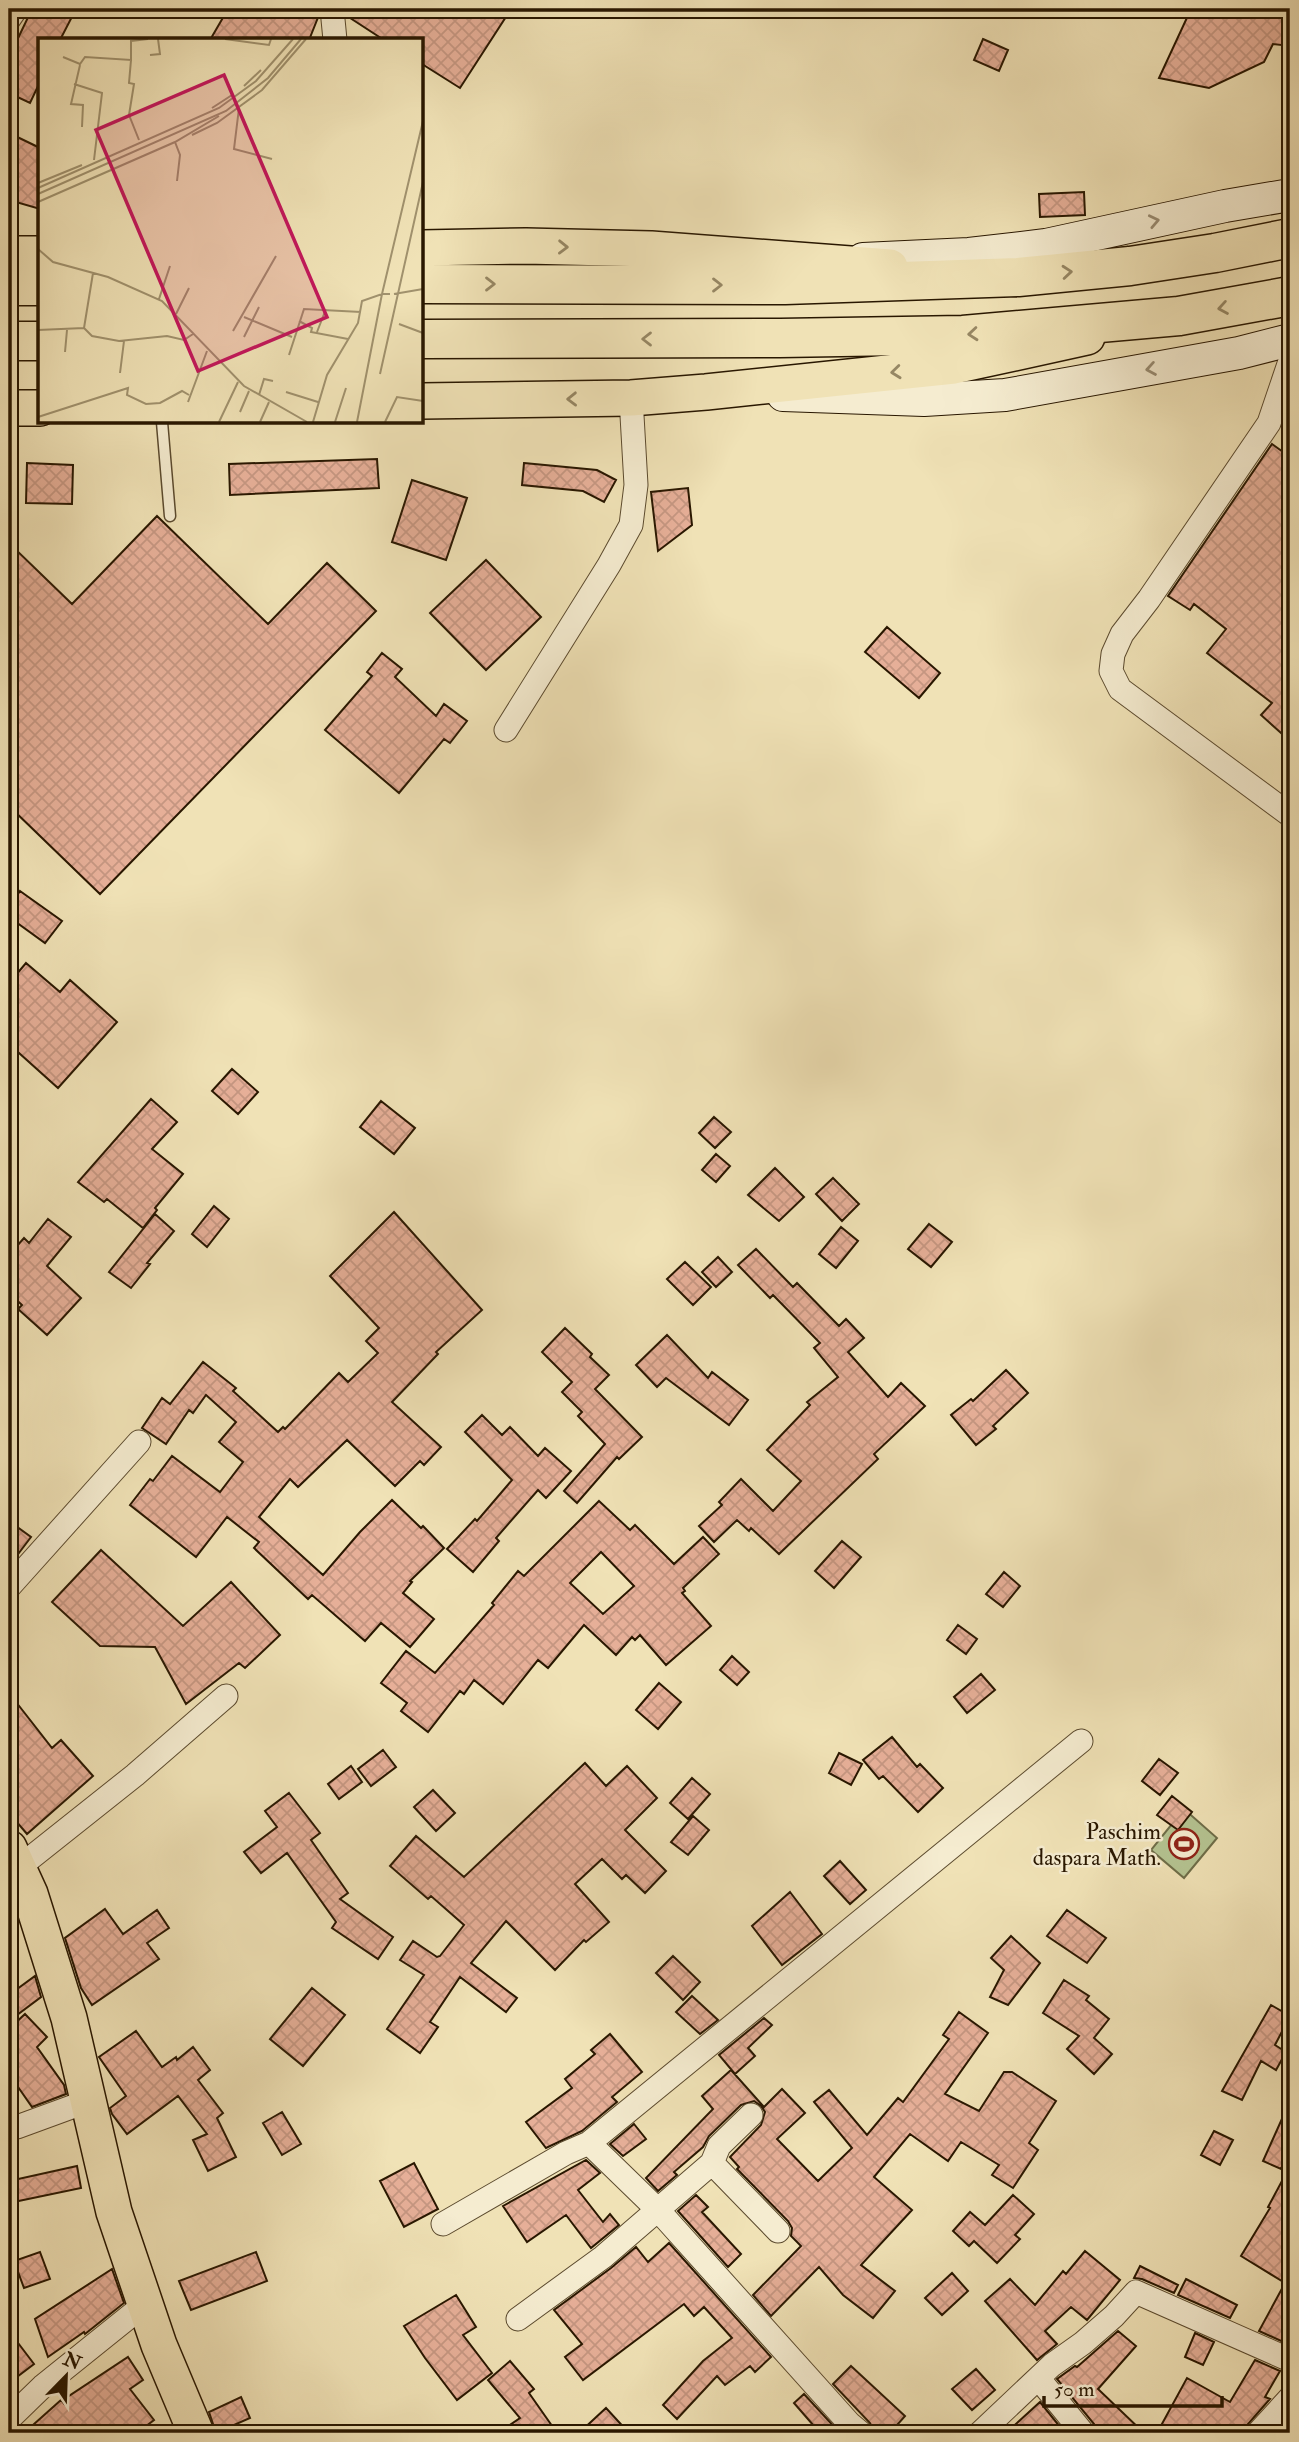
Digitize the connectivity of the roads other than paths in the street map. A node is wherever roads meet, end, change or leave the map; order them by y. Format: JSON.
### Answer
{"nodes":[{"id":1,"x":16,"y":9,"type":"edge"},
{"id":2,"x":332,"y":9,"type":"edge"},
{"id":3,"x":9,"y":19,"type":"edge"},
{"id":4,"x":335,"y":38,"type":"edge"},
{"id":5,"x":1290,"y":195,"type":"edge"},
{"id":6,"x":1290,"y":238,"type":"edge"},
{"id":7,"x":424,"y":248,"type":"edge"},
{"id":8,"x":9,"y":254,"type":"edge"},
{"id":9,"x":38,"y":254,"type":"edge"},
{"id":10,"x":795,"y":260,"type":"junction"},
{"id":11,"x":1018,"y":276,"type":"junction"},
{"id":12,"x":424,"y":284,"type":"edge"},
{"id":13,"x":9,"y":286,"type":"edge"},
{"id":14,"x":38,"y":286,"type":"edge"},
{"id":15,"x":1290,"y":296,"type":"edge"},
{"id":16,"x":1179,"y":316,"type":"junction"},
{"id":17,"x":424,"y":339,"type":"edge"},
{"id":18,"x":1290,"y":340,"type":"edge"},
{"id":19,"x":9,"y":341,"type":"edge"},
{"id":20,"x":38,"y":341,"type":"edge"},
{"id":21,"x":1290,"y":362,"type":"edge"},
{"id":22,"x":706,"y":392,"type":"junction"},
{"id":23,"x":631,"y":398,"type":"junction"},
{"id":24,"x":424,"y":401,"type":"edge"},
{"id":25,"x":9,"y":408,"type":"edge"},
{"id":26,"x":38,"y":408,"type":"edge"},
{"id":27,"x":162,"y":424,"type":"edge"},
{"id":28,"x":170,"y":516,"type":"dead end"},
{"id":29,"x":506,"y":730,"type":"dead end"},
{"id":30,"x":1290,"y":815,"type":"edge"},
{"id":31,"x":139,"y":1442,"type":"dead end"},
{"id":32,"x":9,"y":1587,"type":"edge"},
{"id":33,"x":226,"y":1696,"type":"dead end"},
{"id":34,"x":1081,"y":1741,"type":"dead end"},
{"id":35,"x":13,"y":1858,"type":"edge"},
{"id":36,"x":88,"y":2101,"type":"junction"},
{"id":37,"x":751,"y":2115,"type":"dead end"},
{"id":38,"x":9,"y":2126,"type":"edge"},
{"id":39,"x":589,"y":2143,"type":"junction"},
{"id":40,"x":712,"y":2163,"type":"junction"},
{"id":41,"x":658,"y":2210,"type":"junction"},
{"id":42,"x":443,"y":2224,"type":"dead end"},
{"id":43,"x":778,"y":2231,"type":"dead end"},
{"id":44,"x":145,"y":2304,"type":"junction"},
{"id":45,"x":518,"y":2319,"type":"dead end"},
{"id":46,"x":1290,"y":2360,"type":"edge"},
{"id":47,"x":1039,"y":2379,"type":"junction"},
{"id":48,"x":1290,"y":2398,"type":"edge"},
{"id":49,"x":9,"y":2419,"type":"edge"},
{"id":50,"x":196,"y":2433,"type":"edge"},
{"id":51,"x":861,"y":2433,"type":"edge"},
{"id":52,"x":980,"y":2433,"type":"edge"},
{"id":53,"x":1083,"y":2433,"type":"edge"},
{"id":54,"x":1258,"y":2433,"type":"edge"}],
"edges":[{"from":1,"to":3,"type":"street"},
{"from":2,"to":4,"type":"street"},
{"from":10,"to":5,"type":"street","one_way":true},
{"from":11,"to":6,"type":"highway","one_way":true},
{"from":7,"to":10,"type":"main road","one_way":true},
{"from":8,"to":9,"type":"main road"},
{"from":10,"to":11,"type":"main road"},
{"from":12,"to":11,"type":"highway","one_way":true},
{"from":13,"to":14,"type":"highway"},
{"from":15,"to":16,"type":"highway","one_way":true},
{"from":16,"to":17,"type":"highway","one_way":true},
{"from":16,"to":22,"type":"main road","one_way":true},
{"from":18,"to":22,"type":"street","one_way":true},
{"from":19,"to":20,"type":"highway"},
{"from":21,"to":30,"type":"street"},
{"from":22,"to":23,"type":"main road"},
{"from":23,"to":24,"type":"main road","one_way":true},
{"from":23,"to":29,"type":"street"},
{"from":25,"to":26,"type":"main road"},
{"from":27,"to":28,"type":"lane"},
{"from":31,"to":32,"type":"street"},
{"from":33,"to":35,"type":"street"},
{"from":34,"to":39,"type":"street"},
{"from":35,"to":36,"type":"main road"},
{"from":36,"to":38,"type":"street"},
{"from":36,"to":44,"type":"main road"},
{"from":37,"to":40,"type":"street"},
{"from":39,"to":41,"type":"street"},
{"from":39,"to":42,"type":"street"},
{"from":40,"to":41,"type":"street"},
{"from":40,"to":43,"type":"street"},
{"from":41,"to":45,"type":"street"},
{"from":41,"to":51,"type":"street"},
{"from":44,"to":49,"type":"street"},
{"from":44,"to":50,"type":"main road"},
{"from":46,"to":47,"type":"street"},
{"from":47,"to":52,"type":"street"},
{"from":47,"to":53,"type":"street"},
{"from":48,"to":54,"type":"street"}]}
